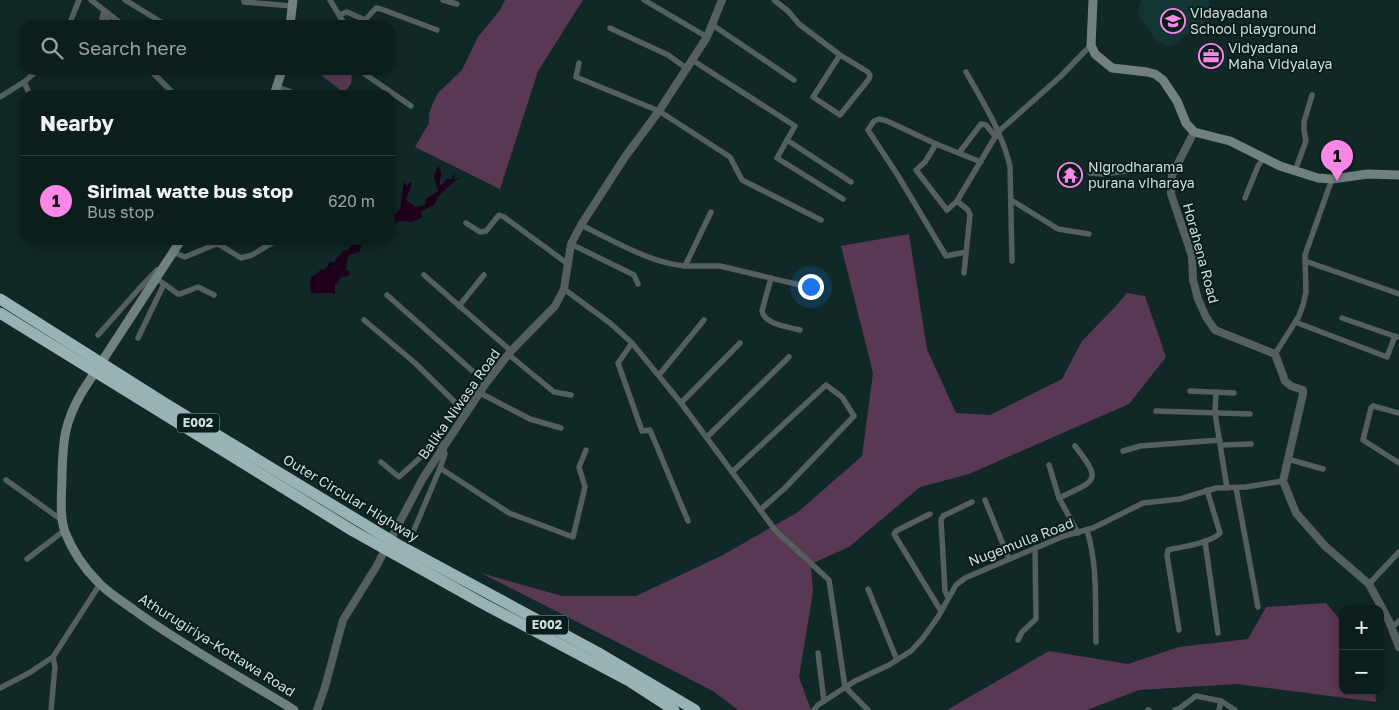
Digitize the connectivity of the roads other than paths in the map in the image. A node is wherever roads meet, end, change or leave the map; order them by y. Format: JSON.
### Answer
{"nodes":[{"id":1,"x":78,"y":0,"type":"edge"},
{"id":2,"x":91,"y":0,"type":"edge"},
{"id":3,"x":125,"y":0,"type":"edge"},
{"id":4,"x":244,"y":0,"type":"edge"},
{"id":5,"x":330,"y":0,"type":"edge"},
{"id":6,"x":444,"y":0,"type":"edge"},
{"id":7,"x":644,"y":0,"type":"edge"},
{"id":8,"x":722,"y":0,"type":"edge"},
{"id":9,"x":774,"y":0,"type":"edge"},
{"id":10,"x":1093,"y":0,"type":"edge"},
{"id":11,"x":293,"y":3,"type":"edge"},
{"id":12,"x":457,"y":4,"type":"dead end"},
{"id":13,"x":102,"y":11,"type":"junction"},
{"id":14,"x":339,"y":15,"type":"junction"},
{"id":15,"x":71,"y":20,"type":"edge"},
{"id":16,"x":101,"y":20,"type":"edge"},
{"id":17,"x":112,"y":20,"type":"edge"},
{"id":18,"x":116,"y":20,"type":"edge"},
{"id":19,"x":158,"y":20,"type":"edge"},
{"id":20,"x":291,"y":20,"type":"edge"},
{"id":21,"x":342,"y":20,"type":"edge"},
{"id":22,"x":711,"y":24,"type":"junction"},
{"id":23,"x":610,"y":28,"type":"dead end"},
{"id":24,"x":437,"y":30,"type":"dead end"},
{"id":25,"x":707,"y":37,"type":"junction"},
{"id":26,"x":1091,"y":45,"type":"junction"},
{"id":27,"x":840,"y":55,"type":"junction"},
{"id":28,"x":692,"y":60,"type":"junction"},
{"id":29,"x":579,"y":63,"type":"dead end"},
{"id":30,"x":686,"y":68,"type":"junction"},
{"id":31,"x":966,"y":72,"type":"dead end"},
{"id":32,"x":32,"y":75,"type":"edge"},
{"id":33,"x":155,"y":75,"type":"edge"},
{"id":34,"x":281,"y":75,"type":"edge"},
{"id":35,"x":366,"y":75,"type":"edge"},
{"id":36,"x":794,"y":80,"type":"dead end"},
{"id":37,"x":24,"y":82,"type":"junction"},
{"id":38,"x":28,"y":90,"type":"edge"},
{"id":39,"x":170,"y":90,"type":"edge"},
{"id":40,"x":276,"y":90,"type":"edge"},
{"id":41,"x":388,"y":90,"type":"edge"},
{"id":42,"x":395,"y":95,"type":"edge"},
{"id":43,"x":1312,"y":95,"type":"dead end"},
{"id":44,"x":0,"y":97,"type":"edge"},
{"id":45,"x":411,"y":106,"type":"dead end"},
{"id":46,"x":659,"y":111,"type":"junction"},
{"id":47,"x":1194,"y":132,"type":"junction"},
{"id":48,"x":997,"y":134,"type":"junction"},
{"id":49,"x":787,"y":140,"type":"junction"},
{"id":50,"x":936,"y":144,"type":"junction"},
{"id":51,"x":959,"y":153,"type":"junction"},
{"id":52,"x":1264,"y":157,"type":"junction"},
{"id":53,"x":981,"y":162,"type":"junction"},
{"id":54,"x":1174,"y":171,"type":"junction"},
{"id":55,"x":1295,"y":171,"type":"junction"},
{"id":56,"x":1090,"y":173,"type":"dead end"},
{"id":57,"x":1399,"y":175,"type":"edge"},
{"id":58,"x":1332,"y":179,"type":"junction"},
{"id":59,"x":851,"y":182,"type":"dead end"},
{"id":60,"x":1245,"y":198,"type":"dead end"},
{"id":61,"x":843,"y":199,"type":"dead end"},
{"id":62,"x":1011,"y":200,"type":"junction"},
{"id":63,"x":957,"y":201,"type":"junction"},
{"id":64,"x":712,"y":212,"type":"dead end"},
{"id":65,"x":821,"y":220,"type":"dead end"},
{"id":66,"x":466,"y":223,"type":"dead end"},
{"id":67,"x":581,"y":225,"type":"junction"},
{"id":68,"x":1089,"y":234,"type":"dead end"},
{"id":69,"x":571,"y":244,"type":"junction"},
{"id":70,"x":178,"y":245,"type":"edge"},
{"id":71,"x":214,"y":245,"type":"edge"},
{"id":72,"x":220,"y":245,"type":"edge"},
{"id":73,"x":269,"y":245,"type":"edge"},
{"id":74,"x":173,"y":252,"type":"junction"},
{"id":75,"x":966,"y":252,"type":"junction"},
{"id":76,"x":1305,"y":261,"type":"junction"},
{"id":77,"x":166,"y":262,"type":"junction"},
{"id":78,"x":1012,"y":262,"type":"dead end"},
{"id":79,"x":568,"y":264,"type":"junction"},
{"id":80,"x":686,"y":266,"type":"junction"},
{"id":81,"x":964,"y":273,"type":"dead end"},
{"id":82,"x":484,"y":275,"type":"dead end"},
{"id":83,"x":424,"y":276,"type":"dead end"},
{"id":84,"x":156,"y":278,"type":"junction"},
{"id":85,"x":771,"y":278,"type":"junction"},
{"id":86,"x":164,"y":284,"type":"junction"},
{"id":87,"x":638,"y":284,"type":"dead end"},
{"id":88,"x":564,"y":288,"type":"junction"},
{"id":89,"x":817,"y":289,"type":"dead end"},
{"id":90,"x":1399,"y":294,"type":"edge"},
{"id":91,"x":214,"y":295,"type":"dead end"},
{"id":92,"x":387,"y":295,"type":"dead end"},
{"id":93,"x":0,"y":299,"type":"edge"},
{"id":94,"x":459,"y":306,"type":"junction"},
{"id":95,"x":0,"y":313,"type":"edge"},
{"id":96,"x":1342,"y":318,"type":"dead end"},
{"id":97,"x":364,"y":320,"type":"dead end"},
{"id":98,"x":704,"y":320,"type":"dead end"},
{"id":99,"x":1295,"y":322,"type":"junction"},
{"id":100,"x":800,"y":330,"type":"dead end"},
{"id":101,"x":98,"y":336,"type":"dead end"},
{"id":102,"x":1397,"y":337,"type":"edge"},
{"id":103,"x":138,"y":338,"type":"dead end"},
{"id":104,"x":740,"y":343,"type":"dead end"},
{"id":105,"x":632,"y":344,"type":"junction"},
{"id":106,"x":510,"y":353,"type":"junction"},
{"id":107,"x":1274,"y":354,"type":"junction"},
{"id":108,"x":789,"y":357,"type":"dead end"},
{"id":109,"x":659,"y":375,"type":"junction"},
{"id":110,"x":486,"y":383,"type":"junction"},
{"id":111,"x":1190,"y":390,"type":"dead end"},
{"id":112,"x":1216,"y":392,"type":"junction"},
{"id":113,"x":480,"y":393,"type":"junction"},
{"id":114,"x":1234,"y":393,"type":"dead end"},
{"id":115,"x":571,"y":395,"type":"dead end"},
{"id":116,"x":681,"y":403,"type":"junction"},
{"id":117,"x":1156,"y":411,"type":"dead end"},
{"id":118,"x":1215,"y":413,"type":"junction"},
{"id":119,"x":1399,"y":413,"type":"edge"},
{"id":120,"x":467,"y":414,"type":"junction"},
{"id":121,"x":1250,"y":414,"type":"dead end"},
{"id":122,"x":561,"y":428,"type":"dead end"},
{"id":123,"x":707,"y":437,"type":"junction"},
{"id":124,"x":1220,"y":442,"type":"junction"},
{"id":125,"x":445,"y":444,"type":"junction"},
{"id":126,"x":1251,"y":444,"type":"dead end"},
{"id":127,"x":1074,"y":446,"type":"dead end"},
{"id":128,"x":586,"y":450,"type":"dead end"},
{"id":129,"x":1123,"y":451,"type":"dead end"},
{"id":130,"x":1288,"y":459,"type":"junction"},
{"id":131,"x":382,"y":462,"type":"dead end"},
{"id":132,"x":1399,"y":462,"type":"edge"},
{"id":133,"x":1049,"y":465,"type":"dead end"},
{"id":134,"x":440,"y":468,"type":"junction"},
{"id":135,"x":1323,"y":469,"type":"dead end"},
{"id":136,"x":732,"y":472,"type":"junction"},
{"id":137,"x":6,"y":480,"type":"dead end"},
{"id":138,"x":1283,"y":481,"type":"junction"},
{"id":139,"x":1227,"y":488,"type":"junction"},
{"id":140,"x":1236,"y":488,"type":"junction"},
{"id":141,"x":1207,"y":490,"type":"junction"},
{"id":142,"x":1058,"y":498,"type":"junction"},
{"id":143,"x":985,"y":500,"type":"dead end"},
{"id":144,"x":972,"y":502,"type":"dead end"},
{"id":145,"x":760,"y":510,"type":"junction"},
{"id":146,"x":930,"y":514,"type":"dead end"},
{"id":147,"x":63,"y":520,"type":"junction"},
{"id":148,"x":688,"y":521,"type":"dead end"},
{"id":149,"x":65,"y":530,"type":"junction"},
{"id":150,"x":414,"y":530,"type":"dead end"},
{"id":151,"x":1087,"y":530,"type":"junction"},
{"id":152,"x":1078,"y":533,"type":"junction"},
{"id":153,"x":1205,"y":541,"type":"junction"},
{"id":154,"x":1035,"y":548,"type":"junction"},
{"id":155,"x":1399,"y":552,"type":"edge"},
{"id":156,"x":27,"y":558,"type":"dead end"},
{"id":157,"x":1010,"y":559,"type":"junction"},
{"id":158,"x":100,"y":584,"type":"junction"},
{"id":159,"x":1369,"y":584,"type":"junction"},
{"id":160,"x":868,"y":589,"type":"dead end"},
{"id":161,"x":948,"y":597,"type":"junction"},
{"id":162,"x":1258,"y":607,"type":"dead end"},
{"id":163,"x":941,"y":611,"type":"junction"},
{"id":164,"x":1399,"y":621,"type":"edge"},
{"id":165,"x":1392,"y":628,"type":"junction"},
{"id":166,"x":1179,"y":630,"type":"dead end"},
{"id":167,"x":1218,"y":633,"type":"dead end"},
{"id":168,"x":1018,"y":640,"type":"dead end"},
{"id":169,"x":1096,"y":642,"type":"dead end"},
{"id":170,"x":1399,"y":647,"type":"edge"},
{"id":171,"x":818,"y":653,"type":"dead end"},
{"id":172,"x":53,"y":657,"type":"junction"},
{"id":173,"x":897,"y":660,"type":"junction"},
{"id":174,"x":0,"y":688,"type":"edge"},
{"id":175,"x":845,"y":688,"type":"junction"},
{"id":176,"x":824,"y":701,"type":"junction"},
{"id":177,"x":1221,"y":701,"type":"junction"},
{"id":178,"x":1188,"y":703,"type":"junction"},
{"id":179,"x":51,"y":710,"type":"edge"},
{"id":180,"x":294,"y":710,"type":"edge"},
{"id":181,"x":317,"y":710,"type":"edge"},
{"id":182,"x":674,"y":710,"type":"edge"},
{"id":183,"x":695,"y":710,"type":"edge"},
{"id":184,"x":814,"y":710,"type":"edge"},
{"id":185,"x":868,"y":710,"type":"edge"},
{"id":186,"x":1175,"y":710,"type":"edge"},
{"id":187,"x":1186,"y":710,"type":"edge"},
{"id":188,"x":1219,"y":710,"type":"edge"},
{"id":189,"x":1235,"y":710,"type":"edge"}],
"edges":[{"from":1,"to":15,"type":"street"},
{"from":2,"to":13,"type":"street"},
{"from":3,"to":19,"type":"street"},
{"from":4,"to":11,"type":"street"},
{"from":5,"to":14,"type":"street"},
{"from":6,"to":12,"type":"street"},
{"from":7,"to":25,"type":"street"},
{"from":8,"to":22,"type":"street","name":"Balika Niwasa Road"},
{"from":9,"to":27,"type":"street"},
{"from":10,"to":26,"type":"main road"},
{"from":11,"to":20,"type":"main road"},
{"from":13,"to":16,"type":"street"},
{"from":13,"to":17,"type":"street"},
{"from":13,"to":18,"type":"street"},
{"from":14,"to":21,"type":"street"},
{"from":14,"to":24,"type":"street"},
{"from":22,"to":25,"type":"street","name":"Balika Niwasa Road"},
{"from":22,"to":36,"type":"street"},
{"from":23,"to":30,"type":"street"},
{"from":25,"to":28,"type":"street","name":"Balika Niwasa Road"},
{"from":26,"to":47,"type":"main road"},
{"from":26,"to":48,"type":"street"},
{"from":27,"to":27,"type":"street"},
{"from":28,"to":30,"type":"street","name":"Balika Niwasa Road"},
{"from":28,"to":49,"type":"street"},
{"from":29,"to":46,"type":"street"},
{"from":30,"to":46,"type":"street","name":"Balika Niwasa Road"},
{"from":31,"to":48,"type":"street"},
{"from":32,"to":37,"type":"street"},
{"from":33,"to":39,"type":"street"},
{"from":34,"to":40,"type":"main road"},
{"from":35,"to":41,"type":"street"},
{"from":37,"to":38,"type":"street"},
{"from":37,"to":44,"type":"street"},
{"from":42,"to":45,"type":"street"},
{"from":43,"to":55,"type":"street"},
{"from":46,"to":65,"type":"street"},
{"from":46,"to":67,"type":"street","name":"Balika Niwasa Road"},
{"from":47,"to":52,"type":"main road"},
{"from":47,"to":54,"type":"street","name":"Horahena Road"},
{"from":48,"to":51,"type":"street"},
{"from":48,"to":53,"type":"street"},
{"from":48,"to":62,"type":"street"},
{"from":49,"to":59,"type":"street"},
{"from":49,"to":61,"type":"street"},
{"from":50,"to":51,"type":"street"},
{"from":50,"to":63,"type":"street"},
{"from":50,"to":75,"type":"street"},
{"from":51,"to":53,"type":"street"},
{"from":52,"to":55,"type":"main road"},
{"from":52,"to":60,"type":"street"},
{"from":53,"to":63,"type":"street"},
{"from":54,"to":56,"type":"street"},
{"from":54,"to":107,"type":"street","name":"Horahena Road"},
{"from":55,"to":58,"type":"main road"},
{"from":57,"to":58,"type":"main road"},
{"from":58,"to":76,"type":"street"},
{"from":62,"to":68,"type":"street"},
{"from":62,"to":78,"type":"street"},
{"from":63,"to":75,"type":"street"},
{"from":64,"to":80,"type":"street"},
{"from":66,"to":79,"type":"street"},
{"from":67,"to":69,"type":"street","name":"Balika Niwasa Road"},
{"from":67,"to":80,"type":"street"},
{"from":69,"to":79,"type":"street","name":"Balika Niwasa Road"},
{"from":69,"to":87,"type":"street"},
{"from":70,"to":74,"type":"main road","name":"Athurugiriya-Kottawa Road"},
{"from":71,"to":74,"type":"street"},
{"from":72,"to":73,"type":"street"},
{"from":74,"to":77,"type":"main road","name":"Athurugiriya-Kottawa Road"},
{"from":75,"to":81,"type":"street"},
{"from":76,"to":90,"type":"street"},
{"from":76,"to":99,"type":"street"},
{"from":77,"to":84,"type":"main road","name":"Athurugiriya-Kottawa Road"},
{"from":77,"to":101,"type":"street"},
{"from":79,"to":88,"type":"street","name":"Balika Niwasa Road"},
{"from":80,"to":85,"type":"street"},
{"from":82,"to":94,"type":"street"},
{"from":83,"to":94,"type":"street"},
{"from":84,"to":86,"type":"street"},
{"from":84,"to":147,"type":"main road","name":"Athurugiriya-Kottawa Road"},
{"from":85,"to":89,"type":"street"},
{"from":85,"to":100,"type":"street"},
{"from":86,"to":91,"type":"street"},
{"from":86,"to":103,"type":"street"},
{"from":88,"to":105,"type":"street"},
{"from":88,"to":106,"type":"street","name":"Balika Niwasa Road"},
{"from":92,"to":110,"type":"street"},
{"from":93,"to":183,"type":"highway","name":"Outer Circular Highway","number":"E002"},
{"from":94,"to":106,"type":"street"},
{"from":95,"to":182,"type":"highway","name":"Outer Circular Highway","number":"E002"},
{"from":96,"to":102,"type":"street"},
{"from":97,"to":120,"type":"street"},
{"from":98,"to":109,"type":"street"},
{"from":99,"to":102,"type":"street"},
{"from":99,"to":107,"type":"street"},
{"from":104,"to":116,"type":"street"},
{"from":105,"to":109,"type":"street"},
{"from":105,"to":148,"type":"street"},
{"from":106,"to":110,"type":"street","name":"Balika Niwasa Road"},
{"from":106,"to":115,"type":"street"},
{"from":107,"to":130,"type":"street"},
{"from":108,"to":123,"type":"street"},
{"from":109,"to":116,"type":"street"},
{"from":110,"to":113,"type":"street","name":"Balika Niwasa Road"},
{"from":111,"to":112,"type":"street"},
{"from":112,"to":114,"type":"street"},
{"from":112,"to":118,"type":"street"},
{"from":113,"to":120,"type":"street","name":"Balika Niwasa Road"},
{"from":113,"to":122,"type":"street"},
{"from":116,"to":123,"type":"street"},
{"from":117,"to":118,"type":"street"},
{"from":118,"to":121,"type":"street"},
{"from":118,"to":124,"type":"street"},
{"from":119,"to":132,"type":"street"},
{"from":120,"to":125,"type":"street","name":"Balika Niwasa Road"},
{"from":123,"to":136,"type":"street"},
{"from":124,"to":126,"type":"street"},
{"from":124,"to":129,"type":"street"},
{"from":124,"to":139,"type":"street"},
{"from":125,"to":131,"type":"street"},
{"from":125,"to":134,"type":"street"},
{"from":125,"to":181,"type":"street","name":"Balika Niwasa Road"},
{"from":127,"to":142,"type":"street"},
{"from":128,"to":134,"type":"street"},
{"from":130,"to":135,"type":"street"},
{"from":130,"to":138,"type":"street"},
{"from":133,"to":142,"type":"street"},
{"from":134,"to":150,"type":"street"},
{"from":136,"to":145,"type":"street"},
{"from":136,"to":145,"type":"street"},
{"from":137,"to":147,"type":"street"},
{"from":138,"to":140,"type":"street","name":"Nugemulla Road"},
{"from":138,"to":159,"type":"street"},
{"from":139,"to":140,"type":"street","name":"Nugemulla Road"},
{"from":139,"to":141,"type":"street","name":"Nugemulla Road"},
{"from":140,"to":162,"type":"street"},
{"from":141,"to":151,"type":"street","name":"Nugemulla Road"},
{"from":141,"to":153,"type":"street"},
{"from":142,"to":152,"type":"street"},
{"from":143,"to":157,"type":"street"},
{"from":144,"to":161,"type":"street"},
{"from":145,"to":175,"type":"street"},
{"from":146,"to":163,"type":"street"},
{"from":147,"to":149,"type":"main road","name":"Athurugiriya-Kottawa Road"},
{"from":149,"to":156,"type":"street"},
{"from":149,"to":158,"type":"main road","name":"Athurugiriya-Kottawa Road"},
{"from":151,"to":152,"type":"street","name":"Nugemulla Road"},
{"from":151,"to":169,"type":"street"},
{"from":152,"to":154,"type":"street","name":"Nugemulla Road"},
{"from":153,"to":166,"type":"street"},
{"from":153,"to":167,"type":"street"},
{"from":154,"to":157,"type":"street","name":"Nugemulla Road"},
{"from":154,"to":168,"type":"street"},
{"from":155,"to":159,"type":"street"},
{"from":157,"to":161,"type":"street","name":"Nugemulla Road"},
{"from":158,"to":172,"type":"street"},
{"from":158,"to":180,"type":"main road","name":"Athurugiriya-Kottawa Road"},
{"from":159,"to":165,"type":"street"},
{"from":160,"to":173,"type":"street"},
{"from":161,"to":163,"type":"street","name":"Nugemulla Road"},
{"from":163,"to":173,"type":"street","name":"Nugemulla Road"},
{"from":164,"to":165,"type":"street"},
{"from":165,"to":170,"type":"street"},
{"from":171,"to":176,"type":"street"},
{"from":172,"to":174,"type":"street"},
{"from":172,"to":179,"type":"street"},
{"from":173,"to":175,"type":"street","name":"Nugemulla Road"},
{"from":175,"to":176,"type":"street","name":"Nugemulla Road"},
{"from":175,"to":185,"type":"street"},
{"from":176,"to":184,"type":"street","name":"Nugemulla Road"},
{"from":177,"to":178,"type":"street"},
{"from":177,"to":188,"type":"street"},
{"from":177,"to":189,"type":"street"},
{"from":178,"to":186,"type":"street"},
{"from":178,"to":187,"type":"street"}]}
